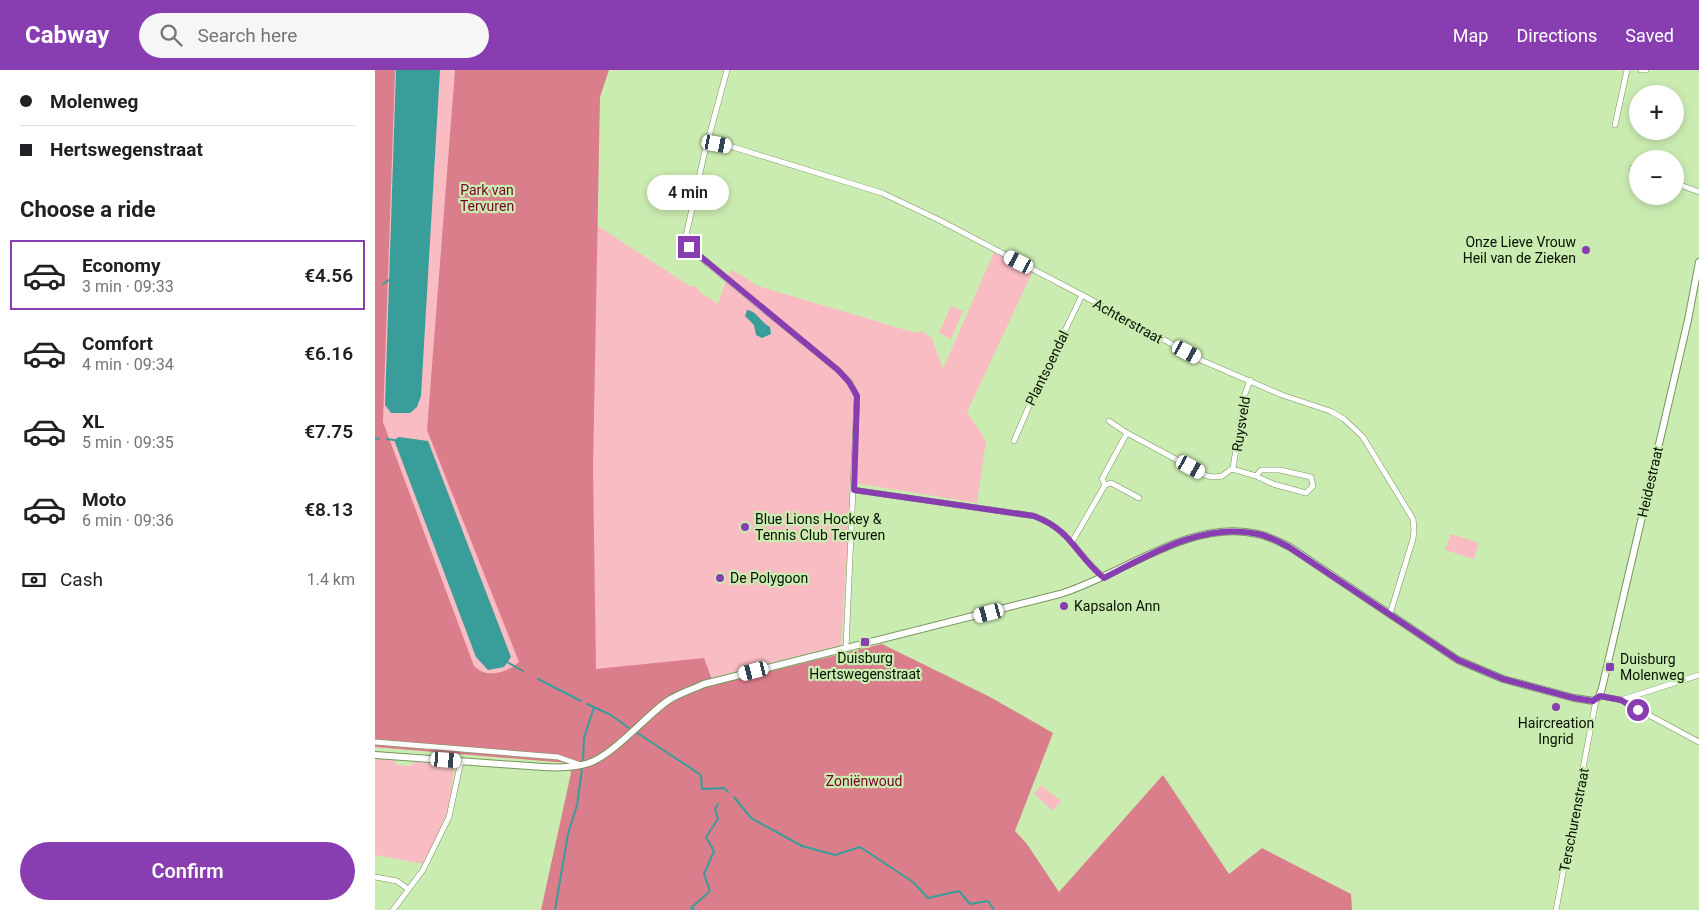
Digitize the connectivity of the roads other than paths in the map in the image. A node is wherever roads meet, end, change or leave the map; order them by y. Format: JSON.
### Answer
{"nodes":[{"id":1,"x":727,"y":70,"type":"edge"},
{"id":2,"x":1627,"y":70,"type":"edge"},
{"id":3,"x":1641,"y":70,"type":"edge"},
{"id":4,"x":1646,"y":70,"type":"edge"},
{"id":5,"x":1615,"y":125,"type":"dead end"},
{"id":6,"x":708,"y":143,"type":"junction"},
{"id":7,"x":1684,"y":186,"type":"edge"},
{"id":8,"x":1699,"y":192,"type":"edge"},
{"id":9,"x":1699,"y":262,"type":"edge"},
{"id":10,"x":1083,"y":295,"type":"junction"},
{"id":11,"x":1250,"y":380,"type":"junction"},
{"id":12,"x":1109,"y":421,"type":"dead end"},
{"id":13,"x":1127,"y":432,"type":"junction"},
{"id":14,"x":1014,"y":441,"type":"dead end"},
{"id":15,"x":1232,"y":469,"type":"junction"},
{"id":16,"x":1256,"y":476,"type":"junction"},
{"id":17,"x":1105,"y":485,"type":"junction"},
{"id":18,"x":854,"y":490,"type":"junction"},
{"id":19,"x":1139,"y":498,"type":"dead end"},
{"id":20,"x":1072,"y":542,"type":"junction"},
{"id":21,"x":1104,"y":578,"type":"junction"},
{"id":22,"x":1390,"y":614,"type":"junction"},
{"id":23,"x":847,"y":648,"type":"junction"},
{"id":24,"x":1699,"y":675,"type":"edge"},
{"id":25,"x":1598,"y":698,"type":"junction"},
{"id":26,"x":1621,"y":700,"type":"junction"},
{"id":27,"x":375,"y":742,"type":"edge"},
{"id":28,"x":1699,"y":742,"type":"edge"},
{"id":29,"x":375,"y":755,"type":"edge"},
{"id":30,"x":461,"y":761,"type":"junction"},
{"id":31,"x":581,"y":765,"type":"junction"},
{"id":32,"x":375,"y":877,"type":"edge"},
{"id":33,"x":408,"y":889,"type":"junction"},
{"id":34,"x":393,"y":910,"type":"edge"},
{"id":35,"x":1556,"y":910,"type":"edge"}],
"edges":[{"from":1,"to":6,"type":"street"},
{"from":2,"to":5,"type":"street"},
{"from":3,"to":4,"type":"street"},
{"from":6,"to":10,"type":"street","name":"Achterstraat"},
{"from":6,"to":18,"type":"street"},
{"from":7,"to":8,"type":"street"},
{"from":9,"to":25,"type":"street","name":"Heidestraat"},
{"from":10,"to":11,"type":"street","name":"Achterstraat"},
{"from":10,"to":14,"type":"street","name":"Plantsoendal"},
{"from":11,"to":15,"type":"street","name":"Ruysveld"},
{"from":11,"to":22,"type":"street","name":"Achterstraat"},
{"from":12,"to":13,"type":"street","name":"Ruysveld"},
{"from":13,"to":15,"type":"street","name":"Ruysveld"},
{"from":13,"to":17,"type":"street"},
{"from":15,"to":16,"type":"street"},
{"from":16,"to":16,"type":"street"},
{"from":17,"to":19,"type":"street"},
{"from":17,"to":20,"type":"street"},
{"from":18,"to":20,"type":"street"},
{"from":18,"to":23,"type":"street"},
{"from":20,"to":21,"type":"street"},
{"from":21,"to":22,"type":"street"},
{"from":21,"to":23,"type":"street"},
{"from":22,"to":25,"type":"street"},
{"from":23,"to":31,"type":"street"},
{"from":24,"to":26,"type":"street"},
{"from":25,"to":26,"type":"street"},
{"from":25,"to":35,"type":"street","name":"Terschurenstraat"},
{"from":26,"to":28,"type":"street"},
{"from":27,"to":31,"type":"street"},
{"from":29,"to":30,"type":"street"},
{"from":30,"to":31,"type":"street"},
{"from":30,"to":33,"type":"street"},
{"from":32,"to":33,"type":"street"},
{"from":33,"to":34,"type":"street"}]}
